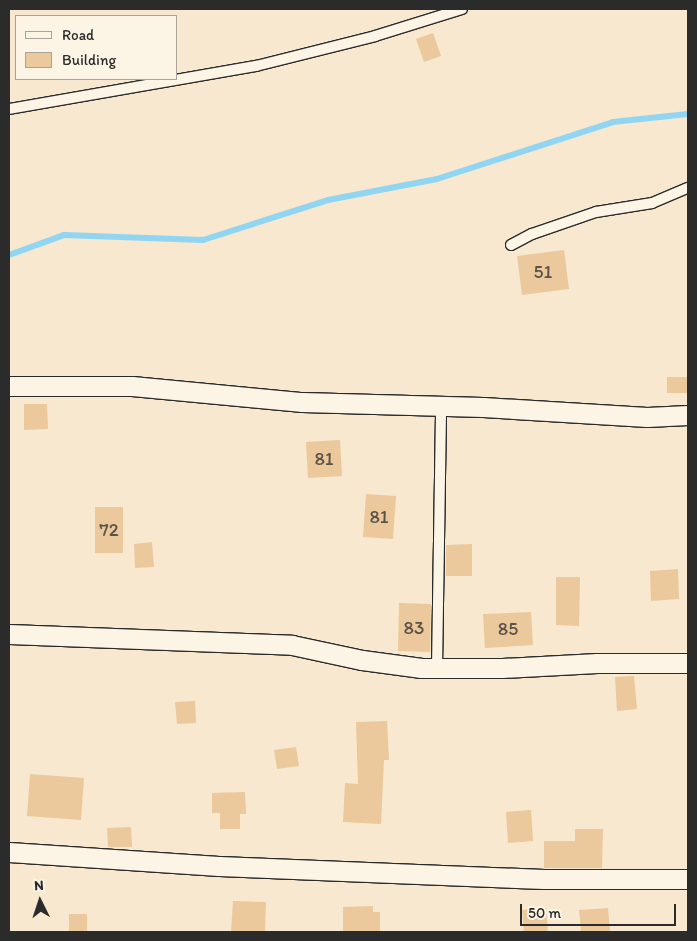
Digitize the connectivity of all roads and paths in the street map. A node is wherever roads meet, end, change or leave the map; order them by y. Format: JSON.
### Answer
{"nodes":[{"id":1,"x":462,"y":9,"type":"edge"},
{"id":2,"x":176,"y":80,"type":"edge"},
{"id":3,"x":178,"y":80,"type":"edge"},
{"id":4,"x":9,"y":109,"type":"edge"},
{"id":5,"x":688,"y":188,"type":"edge"},
{"id":6,"x":511,"y":245,"type":"dead end"},
{"id":7,"x":9,"y":386,"type":"edge"},
{"id":8,"x":441,"y":406,"type":"junction"},
{"id":9,"x":688,"y":415,"type":"edge"},
{"id":10,"x":9,"y":634,"type":"edge"},
{"id":11,"x":688,"y":663,"type":"edge"},
{"id":12,"x":437,"y":668,"type":"junction"},
{"id":13,"x":9,"y":852,"type":"edge"},
{"id":14,"x":688,"y":879,"type":"edge"}],
"edges":[{"from":1,"to":3,"type":"lane"},
{"from":2,"to":4,"type":"lane"},
{"from":5,"to":6,"type":"lane"},
{"from":7,"to":8,"type":"street"},
{"from":8,"to":9,"type":"street"},
{"from":8,"to":12,"type":"lane"},
{"from":10,"to":12,"type":"street"},
{"from":11,"to":12,"type":"street"},
{"from":13,"to":14,"type":"street"}]}
